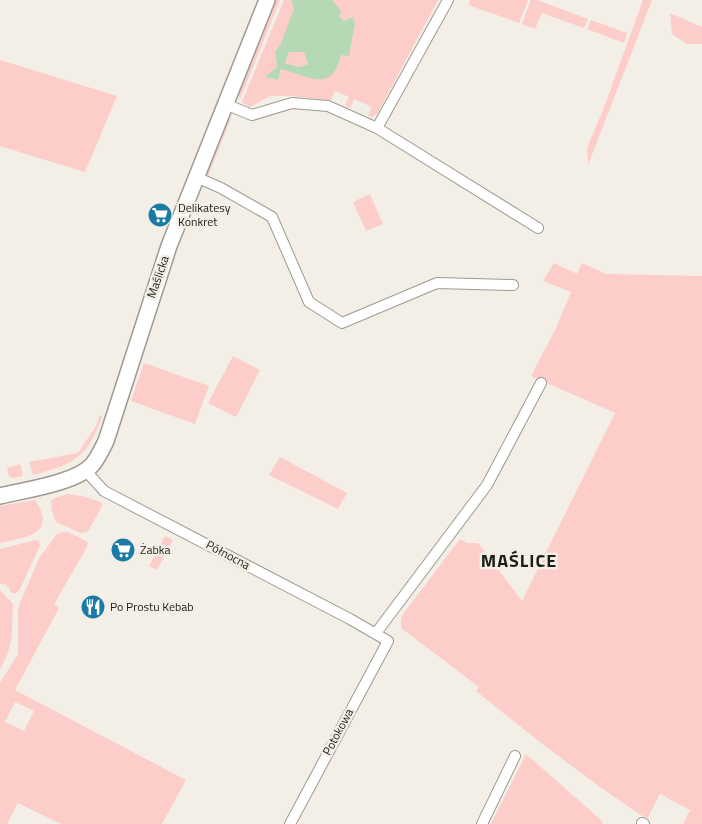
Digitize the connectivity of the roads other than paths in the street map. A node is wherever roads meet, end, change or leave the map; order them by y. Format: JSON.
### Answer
{"nodes":[{"id":1,"x":267,"y":0,"type":"edge"},
{"id":2,"x":448,"y":0,"type":"edge"},
{"id":3,"x":225,"y":104,"type":"junction"},
{"id":4,"x":378,"y":128,"type":"junction"},
{"id":5,"x":196,"y":177,"type":"junction"},
{"id":6,"x":538,"y":228,"type":"dead end"},
{"id":7,"x":513,"y":285,"type":"dead end"},
{"id":8,"x":541,"y":383,"type":"dead end"},
{"id":9,"x":86,"y":471,"type":"junction"},
{"id":10,"x":0,"y":496,"type":"edge"},
{"id":11,"x":376,"y":633,"type":"junction"},
{"id":12,"x":388,"y":641,"type":"joint"},
{"id":13,"x":516,"y":756,"type":"dead end"},
{"id":14,"x":290,"y":824,"type":"edge"},
{"id":15,"x":482,"y":824,"type":"edge"}],
"edges":[{"from":1,"to":3,"type":"street","name":"Maślicka"},
{"from":2,"to":4,"type":"street"},
{"from":3,"to":4,"type":"street"},
{"from":3,"to":5,"type":"street","name":"Maślicka"},
{"from":4,"to":6,"type":"street"},
{"from":5,"to":7,"type":"street"},
{"from":5,"to":9,"type":"street","name":"Maślicka"},
{"from":8,"to":11,"type":"street"},
{"from":9,"to":10,"type":"street"},
{"from":9,"to":11,"type":"street","name":"Północna"},
{"from":11,"to":12,"type":"street","name":"Północna"},
{"from":12,"to":14,"type":"street","name":"Potokowa"},
{"from":13,"to":15,"type":"street"}]}
